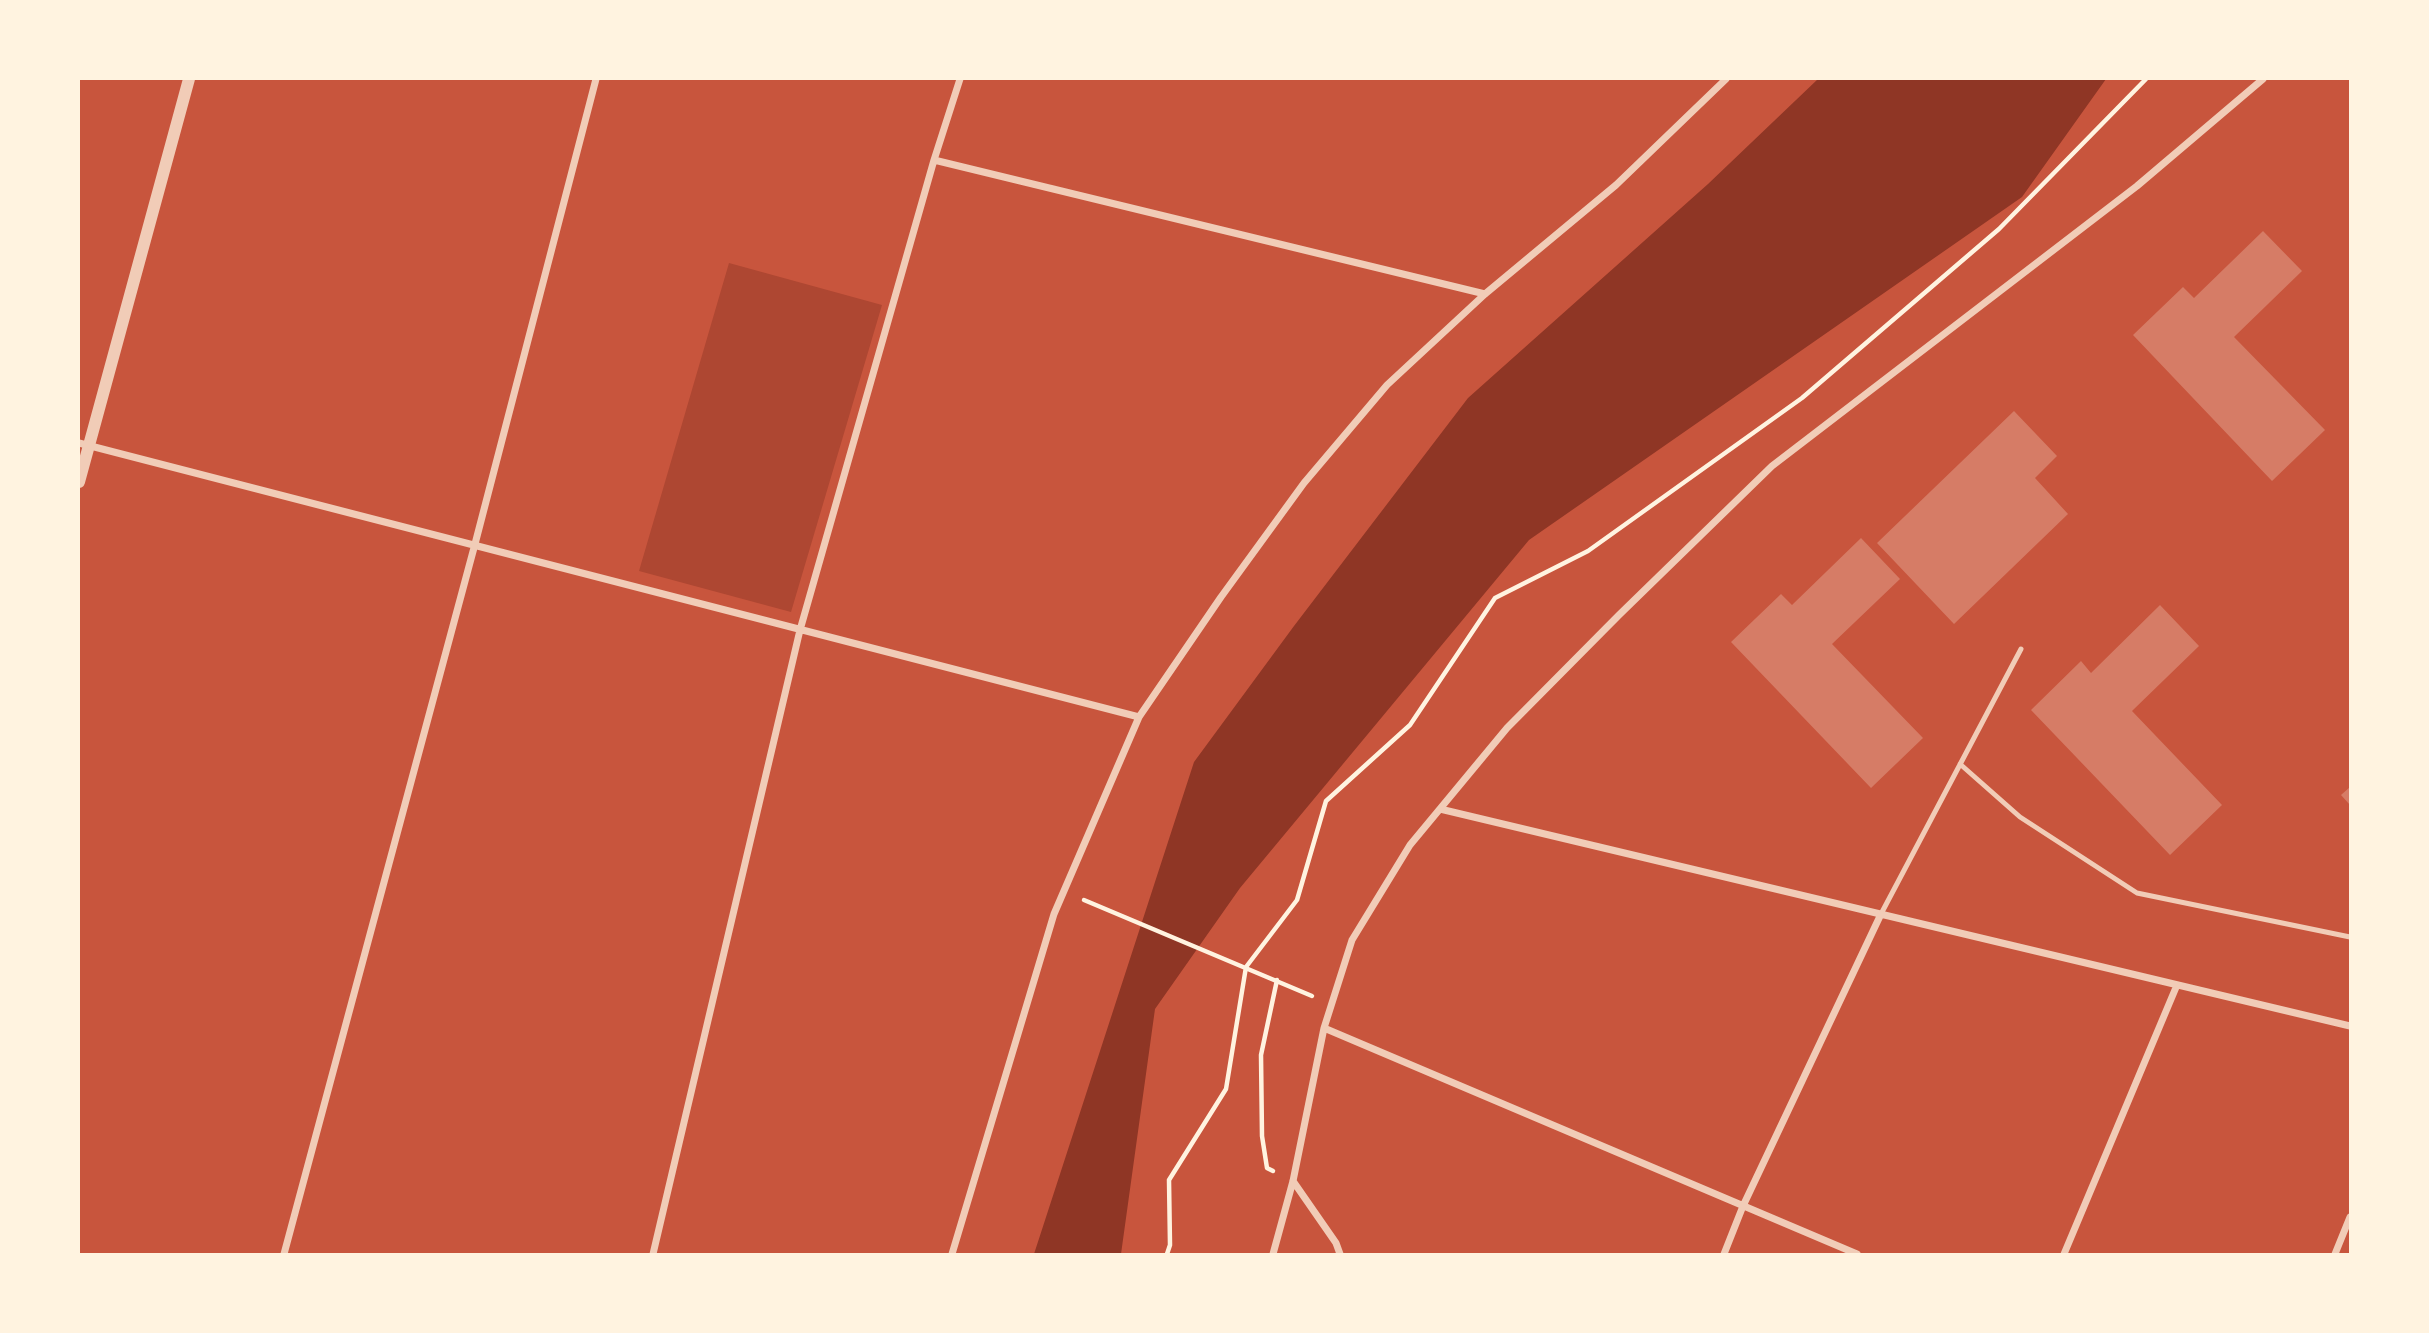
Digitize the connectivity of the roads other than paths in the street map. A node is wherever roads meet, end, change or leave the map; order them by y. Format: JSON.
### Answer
{"nodes":[{"id":1,"x":189,"y":79,"type":"edge"},
{"id":2,"x":596,"y":79,"type":"edge"},
{"id":3,"x":960,"y":79,"type":"edge"},
{"id":4,"x":1726,"y":79,"type":"edge"},
{"id":5,"x":2263,"y":79,"type":"edge"},
{"id":6,"x":934,"y":160,"type":"junction"},
{"id":7,"x":1485,"y":294,"type":"junction"},
{"id":8,"x":83,"y":445,"type":"edge"},
{"id":9,"x":79,"y":482,"type":"edge"},
{"id":10,"x":475,"y":544,"type":"junction"},
{"id":11,"x":800,"y":630,"type":"junction"},
{"id":12,"x":2021,"y":649,"type":"dead end"},
{"id":13,"x":1139,"y":717,"type":"junction"},
{"id":14,"x":1960,"y":764,"type":"junction"},
{"id":15,"x":1440,"y":809,"type":"junction"},
{"id":16,"x":1881,"y":914,"type":"junction"},
{"id":17,"x":2350,"y":937,"type":"edge"},
{"id":18,"x":2177,"y":985,"type":"junction"},
{"id":19,"x":2350,"y":1026,"type":"edge"},
{"id":20,"x":1324,"y":1028,"type":"junction"},
{"id":21,"x":1293,"y":1181,"type":"junction"},
{"id":22,"x":1743,"y":1206,"type":"junction"},
{"id":23,"x":2350,"y":1217,"type":"edge"},
{"id":24,"x":284,"y":1254,"type":"edge"},
{"id":25,"x":653,"y":1254,"type":"edge"},
{"id":26,"x":952,"y":1254,"type":"edge"},
{"id":27,"x":1273,"y":1254,"type":"edge"},
{"id":28,"x":1340,"y":1254,"type":"edge"},
{"id":29,"x":1724,"y":1254,"type":"edge"},
{"id":30,"x":1857,"y":1254,"type":"edge"},
{"id":31,"x":2064,"y":1254,"type":"edge"},
{"id":32,"x":2335,"y":1254,"type":"edge"}],
"edges":[{"from":1,"to":8,"type":"street"},
{"from":2,"to":10,"type":"street"},
{"from":3,"to":6,"type":"street"},
{"from":4,"to":7,"type":"street"},
{"from":5,"to":15,"type":"street"},
{"from":6,"to":7,"type":"street"},
{"from":6,"to":11,"type":"street"},
{"from":7,"to":13,"type":"street"},
{"from":8,"to":9,"type":"street"},
{"from":8,"to":10,"type":"street"},
{"from":10,"to":11,"type":"street"},
{"from":10,"to":24,"type":"street"},
{"from":11,"to":13,"type":"street"},
{"from":11,"to":25,"type":"street"},
{"from":12,"to":14,"type":"lane"},
{"from":13,"to":26,"type":"street"},
{"from":14,"to":16,"type":"lane"},
{"from":14,"to":17,"type":"lane"},
{"from":15,"to":16,"type":"street"},
{"from":15,"to":20,"type":"street"},
{"from":16,"to":18,"type":"street"},
{"from":16,"to":22,"type":"street"},
{"from":18,"to":19,"type":"street"},
{"from":18,"to":31,"type":"street"},
{"from":20,"to":21,"type":"street"},
{"from":20,"to":22,"type":"street"},
{"from":21,"to":27,"type":"street"},
{"from":21,"to":28,"type":"street"},
{"from":22,"to":29,"type":"street"},
{"from":22,"to":30,"type":"street"},
{"from":23,"to":32,"type":"street"}]}
